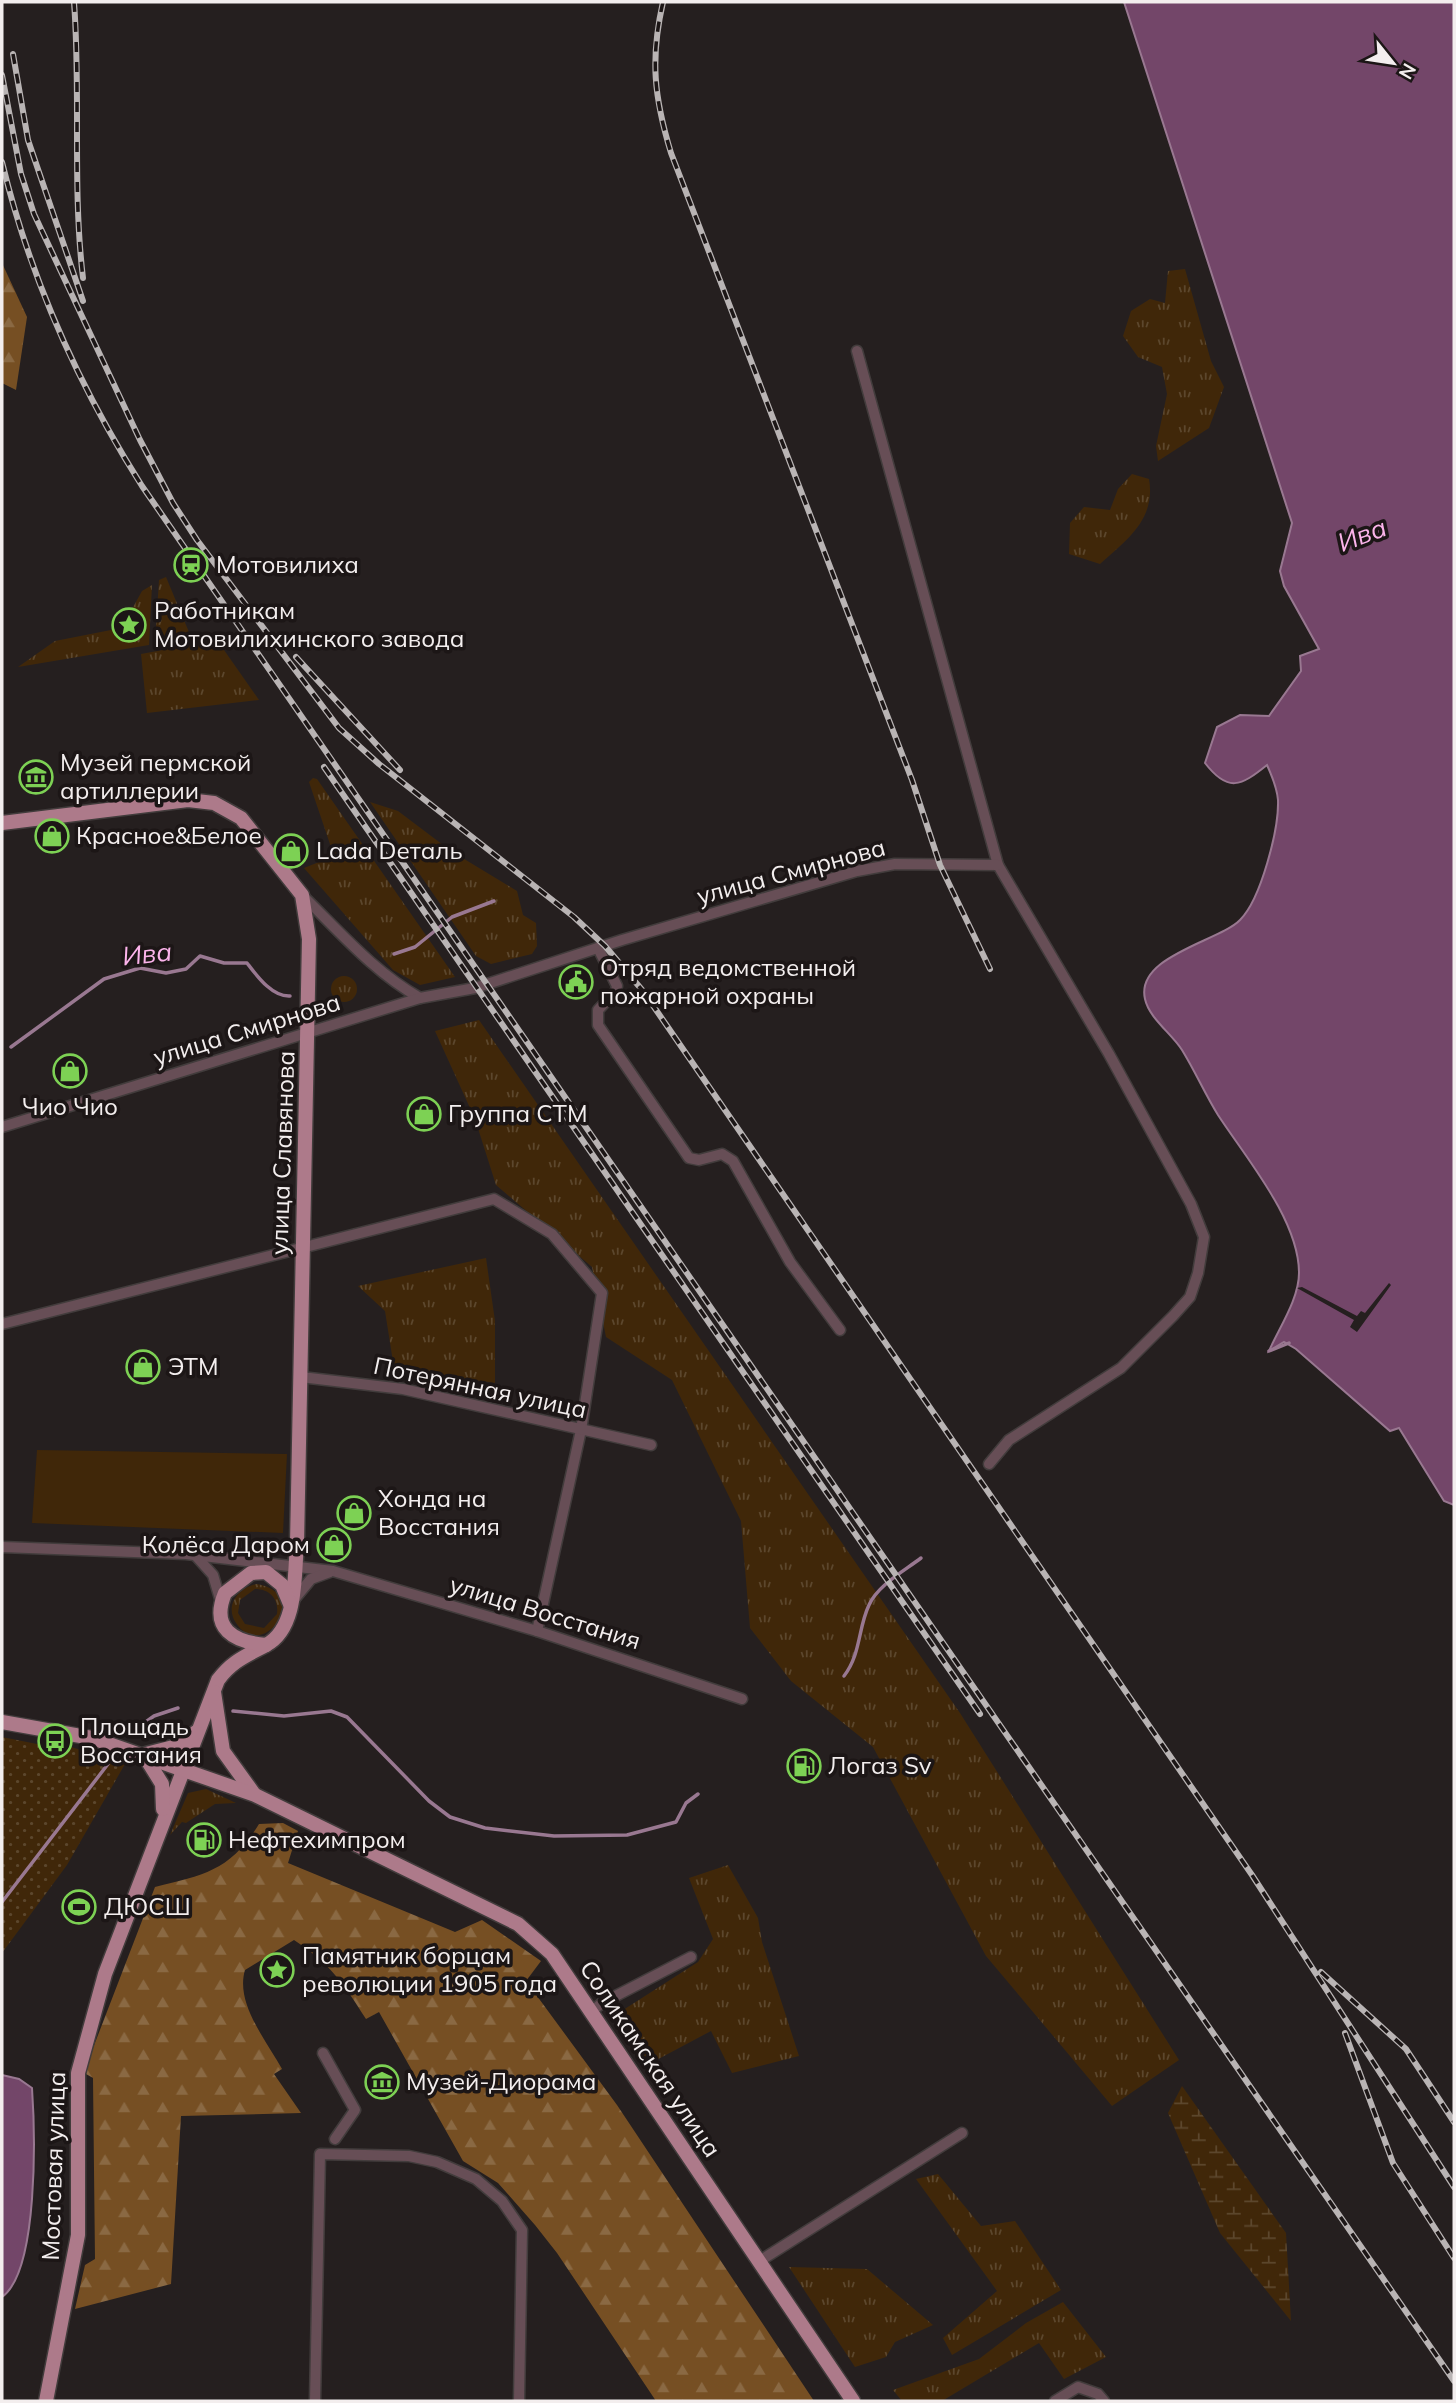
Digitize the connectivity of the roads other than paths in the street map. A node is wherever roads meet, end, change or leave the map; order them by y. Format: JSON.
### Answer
{"nodes":[{"id":1,"x":857,"y":351,"type":"dead end"},
{"id":2,"x":2,"y":823,"type":"edge"},
{"id":3,"x":998,"y":865,"type":"junction"},
{"id":4,"x":302,"y":895,"type":"junction"},
{"id":5,"x":598,"y":948,"type":"junction"},
{"id":6,"x":420,"y":998,"type":"junction"},
{"id":7,"x":309,"y":1033,"type":"junction"},
{"id":8,"x":2,"y":1127,"type":"edge"},
{"id":9,"x":303,"y":1248,"type":"junction"},
{"id":10,"x":2,"y":1324,"type":"edge"},
{"id":11,"x":840,"y":1331,"type":"dead end"},
{"id":12,"x":300,"y":1377,"type":"junction"},
{"id":13,"x":581,"y":1430,"type":"junction"},
{"id":14,"x":651,"y":1445,"type":"dead end"},
{"id":15,"x":989,"y":1464,"type":"dead end"},
{"id":16,"x":2,"y":1547,"type":"edge"},
{"id":17,"x":191,"y":1555,"type":"junction"},
{"id":18,"x":219,"y":1557,"type":"junction"},
{"id":19,"x":295,"y":1568,"type":"junction"},
{"id":20,"x":333,"y":1571,"type":"junction"},
{"id":21,"x":266,"y":1572,"type":"junction"},
{"id":22,"x":221,"y":1603,"type":"junction"},
{"id":23,"x":290,"y":1604,"type":"junction"},
{"id":24,"x":537,"y":1631,"type":"junction"},
{"id":25,"x":268,"y":1645,"type":"junction"},
{"id":26,"x":214,"y":1688,"type":"junction"},
{"id":27,"x":742,"y":1699,"type":"dead end"},
{"id":28,"x":2,"y":1722,"type":"edge"},
{"id":29,"x":200,"y":1724,"type":"junction"},
{"id":30,"x":144,"y":1755,"type":"junction"},
{"id":31,"x":183,"y":1769,"type":"junction"},
{"id":32,"x":255,"y":1795,"type":"junction"},
{"id":33,"x":158,"y":1831,"type":"junction"},
{"id":34,"x":691,"y":1957,"type":"dead end"},
{"id":35,"x":592,"y":2012,"type":"junction"},
{"id":36,"x":324,"y":2053,"type":"dead end"},
{"id":37,"x":962,"y":2133,"type":"dead end"},
{"id":38,"x":335,"y":2138,"type":"dead end"},
{"id":39,"x":758,"y":2262,"type":"junction"},
{"id":40,"x":48,"y":2394,"type":"edge"},
{"id":41,"x":56,"y":2401,"type":"edge"},
{"id":42,"x":315,"y":2401,"type":"edge"},
{"id":43,"x":519,"y":2401,"type":"edge"},
{"id":44,"x":853,"y":2401,"type":"edge"},
{"id":45,"x":1055,"y":2401,"type":"edge"},
{"id":46,"x":1104,"y":2401,"type":"edge"}],
"edges":[{"from":1,"to":3,"type":"street"},
{"from":2,"to":4,"type":"main road","name":"улица Славянова"},
{"from":3,"to":5,"type":"street","name":"улица Смирнова"},
{"from":3,"to":15,"type":"street"},
{"from":4,"to":6,"type":"street"},
{"from":4,"to":7,"type":"main road","name":"улица Славянова"},
{"from":5,"to":6,"type":"street","name":"улица Смирнова"},
{"from":5,"to":11,"type":"street"},
{"from":6,"to":7,"type":"street","name":"улица Смирнова"},
{"from":7,"to":8,"type":"street","name":"улица Смирнова"},
{"from":7,"to":9,"type":"main road","name":"улица Славянова"},
{"from":9,"to":10,"type":"street"},
{"from":9,"to":12,"type":"main road","name":"улица Славянова"},
{"from":9,"to":13,"type":"street"},
{"from":12,"to":13,"type":"street","name":"Потерянная улица"},
{"from":12,"to":19,"type":"main road","name":"улица Славянова"},
{"from":13,"to":14,"type":"street","name":"Потерянная улица"},
{"from":13,"to":24,"type":"street"},
{"from":16,"to":17,"type":"street"},
{"from":17,"to":18,"type":"street"},
{"from":17,"to":22,"type":"street"},
{"from":18,"to":19,"type":"street"},
{"from":18,"to":21,"type":"street"},
{"from":19,"to":20,"type":"street","name":"улица Восстания"},
{"from":19,"to":21,"type":"street"},
{"from":19,"to":23,"type":"main road"},
{"from":20,"to":23,"type":"street"},
{"from":20,"to":24,"type":"street","name":"улица Восстания"},
{"from":21,"to":22,"type":"main road"},
{"from":21,"to":23,"type":"main road"},
{"from":22,"to":25,"type":"main road"},
{"from":23,"to":25,"type":"main road"},
{"from":24,"to":27,"type":"street","name":"улица Восстания"},
{"from":25,"to":26,"type":"main road","name":"Мостовая улица"},
{"from":26,"to":29,"type":"main road","name":"Мостовая улица"},
{"from":26,"to":32,"type":"main road","name":"Соликамская улица"},
{"from":28,"to":30,"type":"main road","name":"Соликамская улица"},
{"from":29,"to":30,"type":"main road"},
{"from":29,"to":31,"type":"main road","name":"Мостовая улица"},
{"from":30,"to":31,"type":"main road","name":"Соликамская улица"},
{"from":30,"to":33,"type":"main road"},
{"from":31,"to":32,"type":"main road","name":"Соликамская улица"},
{"from":31,"to":33,"type":"main road","name":"Мостовая улица"},
{"from":32,"to":35,"type":"main road","name":"Соликамская улица"},
{"from":33,"to":40,"type":"main road","name":"Мостовая улица"},
{"from":34,"to":35,"type":"street"},
{"from":35,"to":39,"type":"main road","name":"Соликамская улица"},
{"from":36,"to":38,"type":"street"},
{"from":37,"to":39,"type":"street"},
{"from":39,"to":44,"type":"main road","name":"Соликамская улица"},
{"from":40,"to":41,"type":"main road","name":"Мостовая улица"},
{"from":42,"to":43,"type":"street"},
{"from":45,"to":46,"type":"street"}]}
